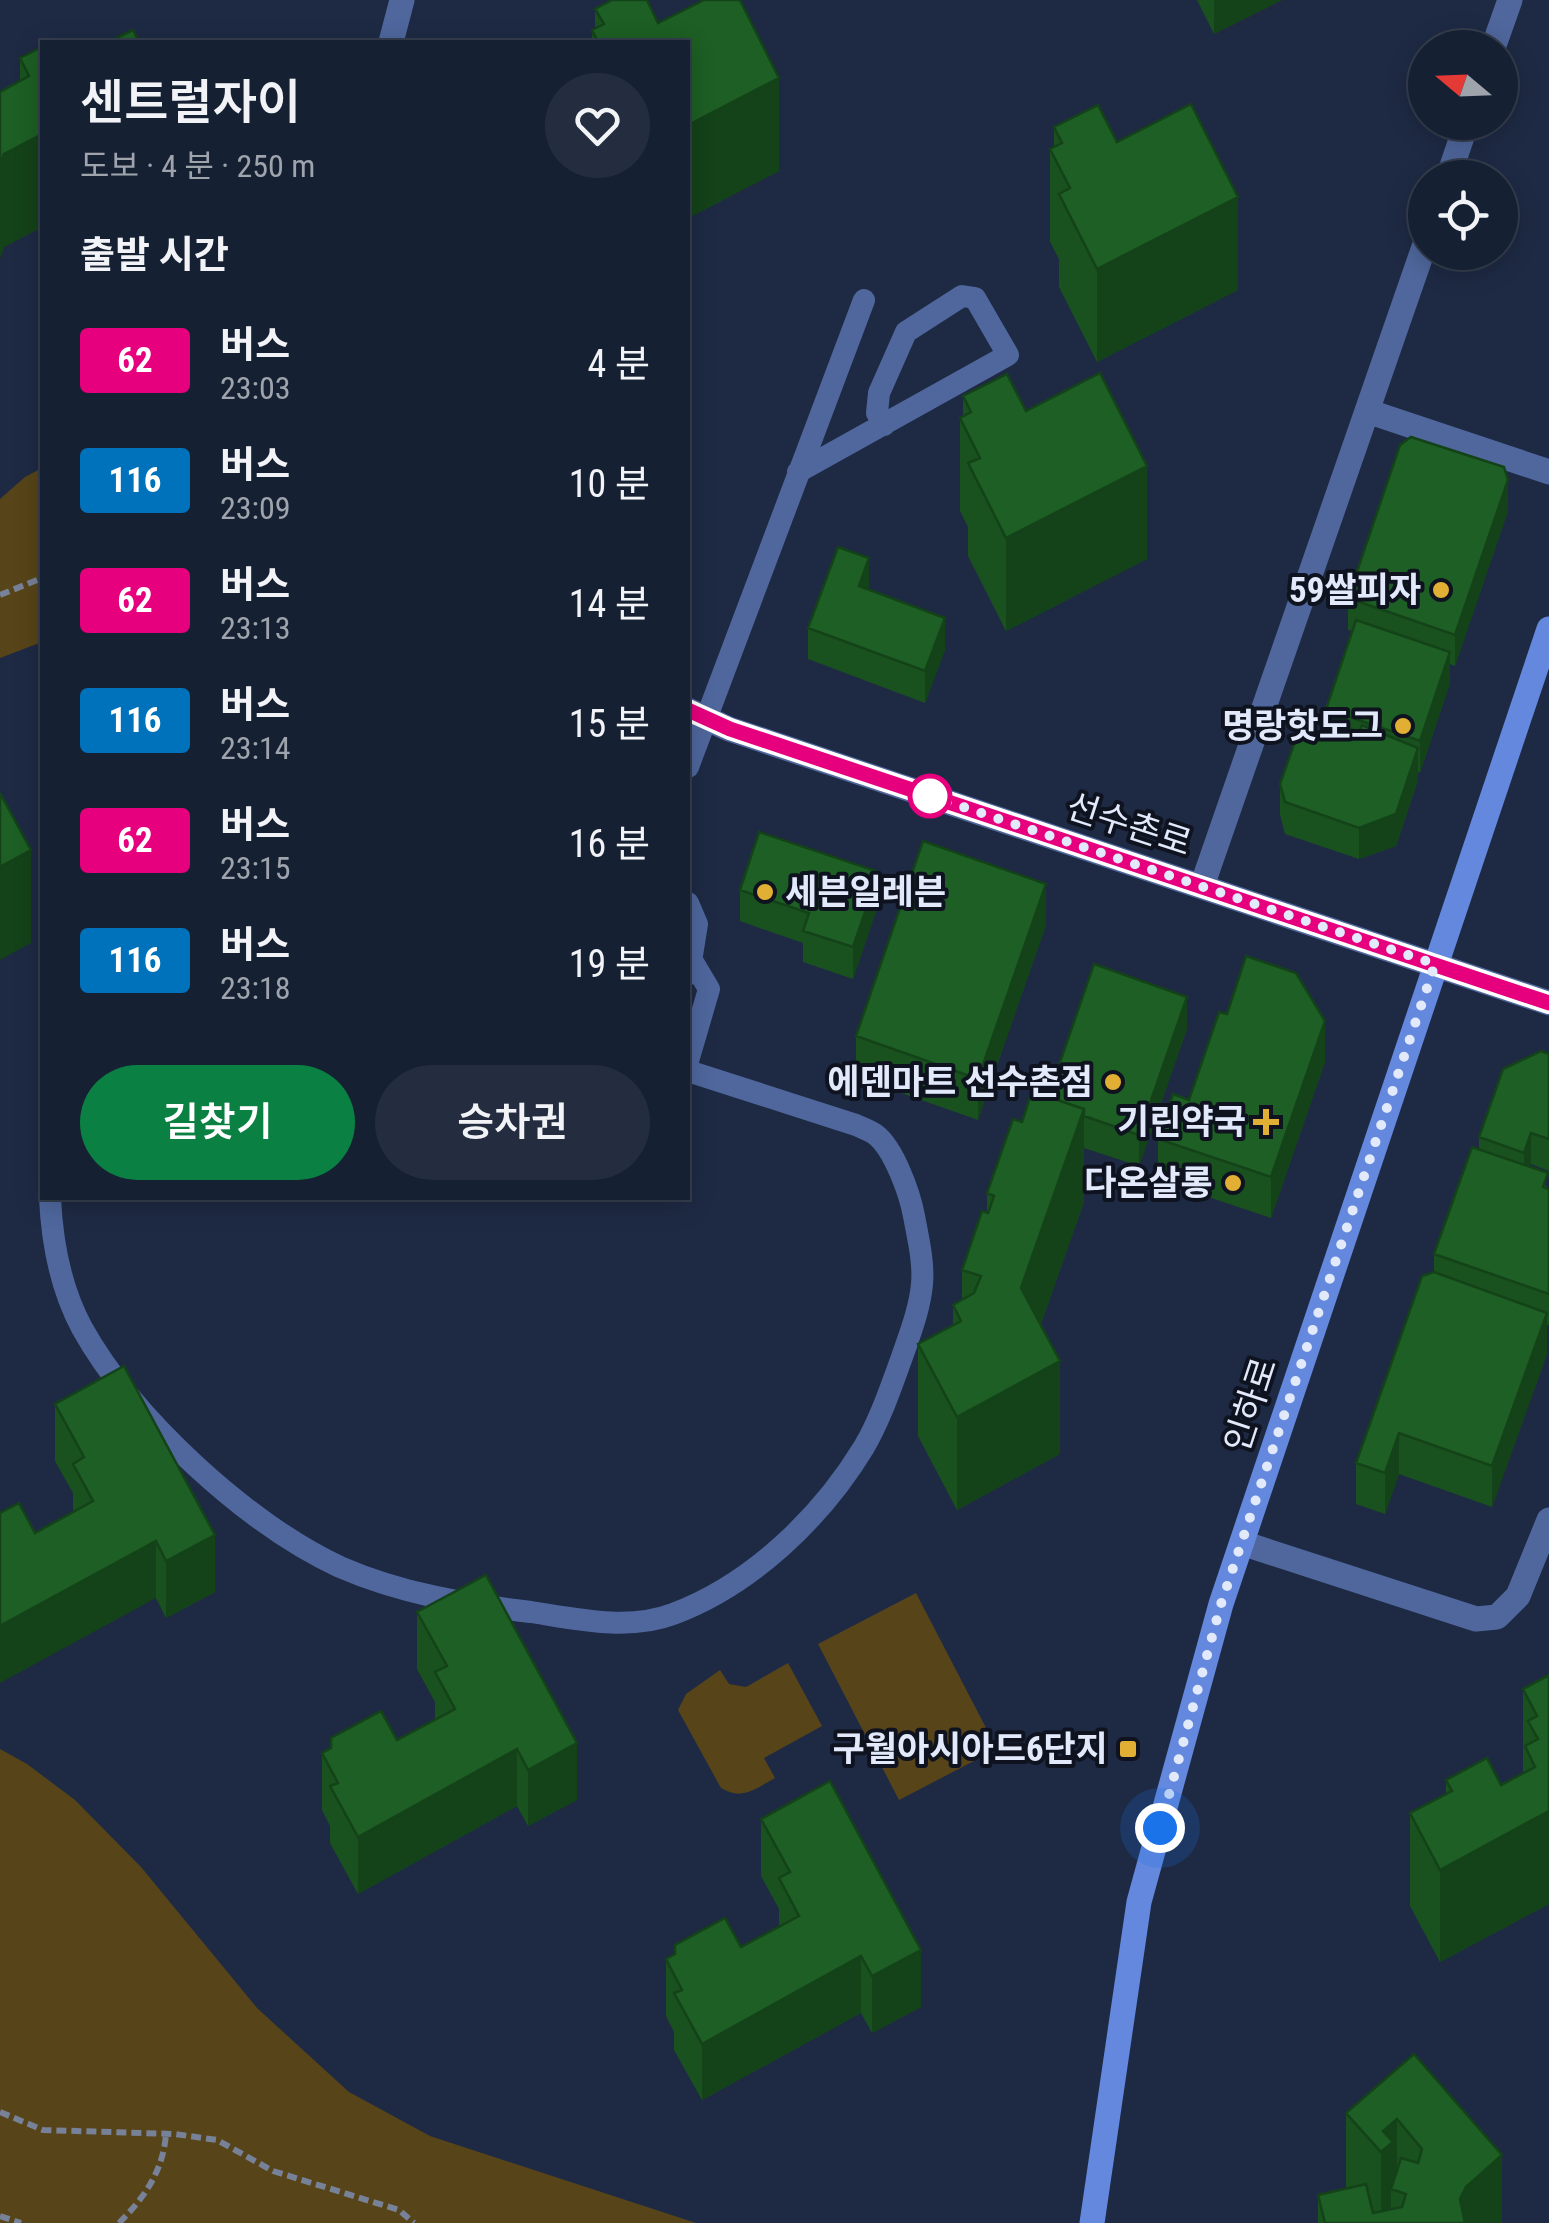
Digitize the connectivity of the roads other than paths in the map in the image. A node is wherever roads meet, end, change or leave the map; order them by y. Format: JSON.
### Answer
{"nodes":[{"id":1,"x":402,"y":0,"type":"edge"},
{"id":2,"x":1510,"y":0,"type":"edge"},
{"id":3,"x":1499,"y":30,"type":"edge"},
{"id":4,"x":392,"y":40,"type":"edge"},
{"id":5,"x":1416,"y":270,"type":"edge"},
{"id":6,"x":864,"y":300,"type":"dead end"},
{"id":7,"x":1367,"y":411,"type":"junction"},
{"id":8,"x":884,"y":424,"type":"junction"},
{"id":9,"x":798,"y":472,"type":"junction"},
{"id":10,"x":1549,"y":472,"type":"edge"},
{"id":11,"x":1549,"y":628,"type":"edge"},
{"id":12,"x":696,"y":714,"type":"edge"},
{"id":13,"x":690,"y":754,"type":"edge"},
{"id":14,"x":1202,"y":886,"type":"junction"},
{"id":15,"x":690,"y":908,"type":"edge"},
{"id":16,"x":1435,"y":964,"type":"junction"},
{"id":17,"x":690,"y":970,"type":"edge"},
{"id":18,"x":1549,"y":1003,"type":"edge"},
{"id":19,"x":690,"y":1054,"type":"edge"},
{"id":20,"x":690,"y":1073,"type":"edge"},
{"id":21,"x":50,"y":1200,"type":"edge"},
{"id":22,"x":1549,"y":1520,"type":"edge"},
{"id":23,"x":1242,"y":1542,"type":"junction"},
{"id":24,"x":1092,"y":2223,"type":"edge"}],
"edges":[{"from":1,"to":4,"type":"street"},
{"from":2,"to":3,"type":"street"},
{"from":5,"to":7,"type":"street"},
{"from":6,"to":9,"type":"lane"},
{"from":7,"to":10,"type":"street"},
{"from":7,"to":14,"type":"street"},
{"from":8,"to":8,"type":"lane"},
{"from":8,"to":9,"type":"lane"},
{"from":9,"to":12,"type":"lane"},
{"from":11,"to":16,"type":"main road","name":"인하로"},
{"from":12,"to":13,"type":"lane"},
{"from":12,"to":14,"type":"street","name":"선수촌로"},
{"from":14,"to":16,"type":"street","name":"선수촌로"},
{"from":15,"to":17,"type":"lane"},
{"from":16,"to":18,"type":"street","name":"선수촌로"},
{"from":16,"to":23,"type":"main road","name":"인하로"},
{"from":17,"to":19,"type":"lane"},
{"from":20,"to":21,"type":"lane"},
{"from":22,"to":23,"type":"street"},
{"from":23,"to":24,"type":"main road","name":"인하로"}]}
